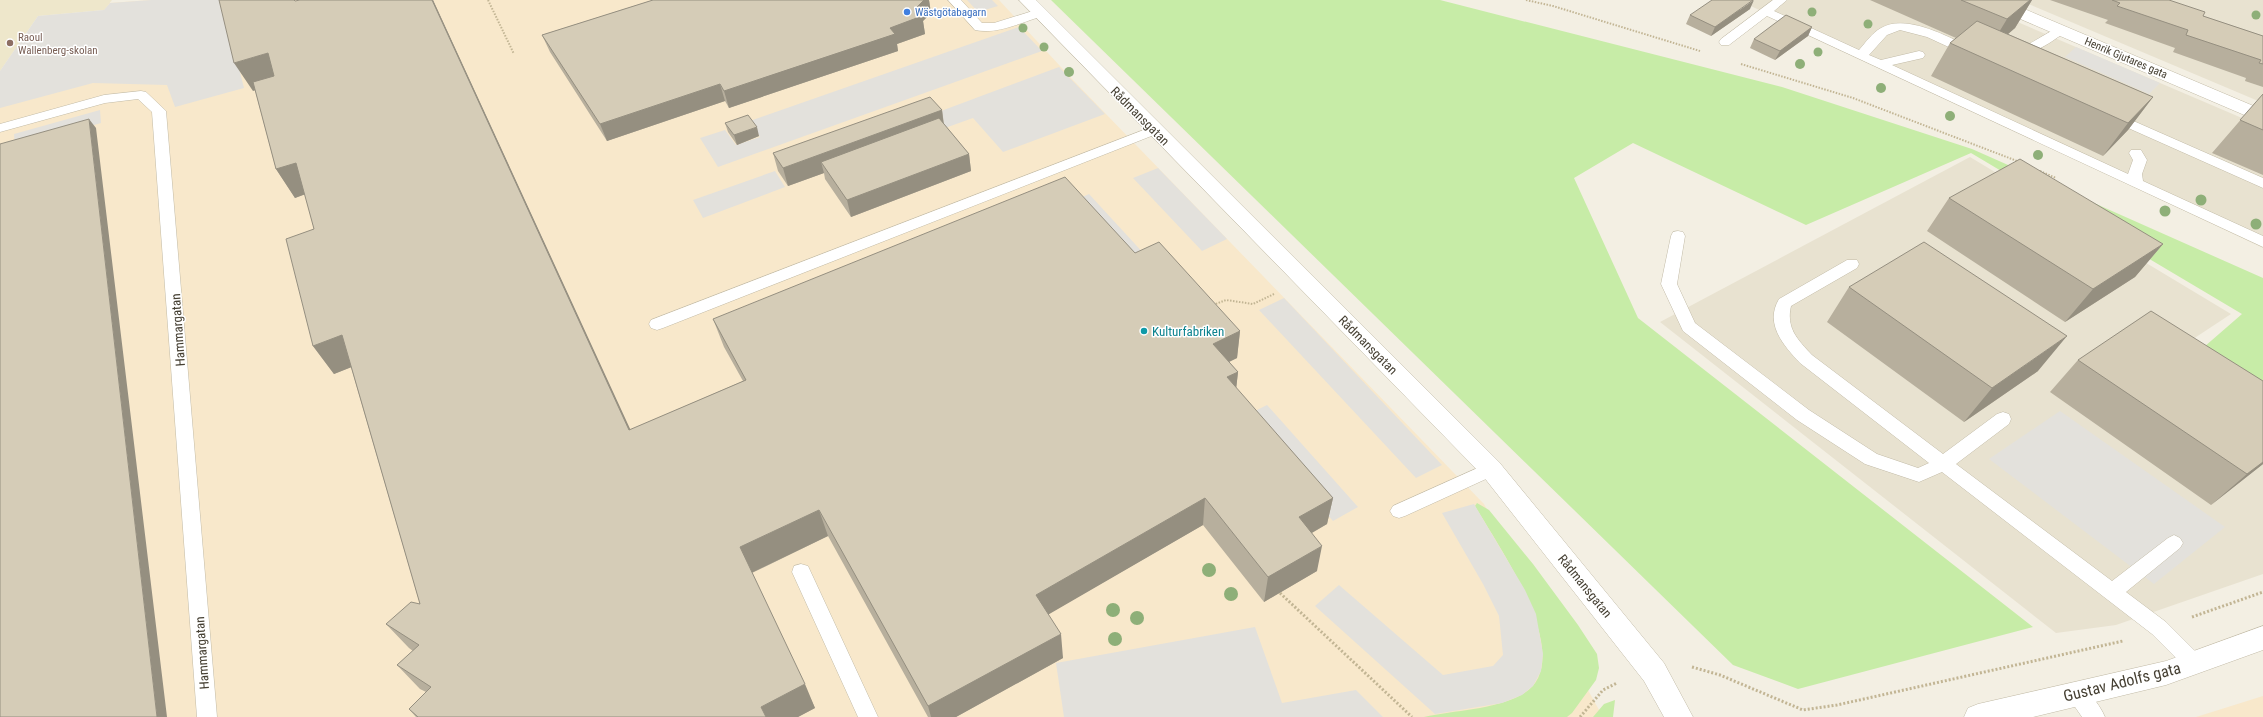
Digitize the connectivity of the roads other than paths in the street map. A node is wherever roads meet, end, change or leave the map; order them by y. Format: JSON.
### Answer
{"nodes":[{"id":1,"x":954,"y":0,"type":"edge"},
{"id":2,"x":1781,"y":0,"type":"edge"},
{"id":3,"x":1989,"y":0,"type":"edge"},
{"id":4,"x":1033,"y":6,"type":"edge"},
{"id":5,"x":1767,"y":12,"type":"junction"},
{"id":6,"x":2060,"y":30,"type":"junction"},
{"id":7,"x":1725,"y":42,"type":"dead end"},
{"id":8,"x":2009,"y":48,"type":"edge"},
{"id":9,"x":1919,"y":54,"type":"dead end"},
{"id":10,"x":1862,"y":55,"type":"junction"},
{"id":11,"x":1980,"y":56,"type":"edge"},
{"id":12,"x":1880,"y":64,"type":"junction"},
{"id":13,"x":2103,"y":111,"type":"edge"},
{"id":14,"x":2263,"y":117,"type":"edge"},
{"id":15,"x":0,"y":128,"type":"edge"},
{"id":16,"x":1154,"y":130,"type":"junction"},
{"id":17,"x":2136,"y":153,"type":"dead end"},
{"id":18,"x":2263,"y":183,"type":"edge"},
{"id":19,"x":2137,"y":184,"type":"junction"},
{"id":20,"x":1678,"y":236,"type":"dead end"},
{"id":21,"x":2263,"y":242,"type":"edge"},
{"id":22,"x":1852,"y":264,"type":"dead end"},
{"id":23,"x":657,"y":324,"type":"dead end"},
{"id":24,"x":2003,"y":419,"type":"dead end"},
{"id":25,"x":1943,"y":464,"type":"junction"},
{"id":26,"x":1491,"y":469,"type":"junction"},
{"id":27,"x":1398,"y":512,"type":"dead end"},
{"id":28,"x":2174,"y":543,"type":"dead end"},
{"id":29,"x":801,"y":572,"type":"dead end"},
{"id":30,"x":2112,"y":592,"type":"junction"},
{"id":31,"x":2263,"y":638,"type":"edge"},
{"id":32,"x":2194,"y":663,"type":"junction"},
{"id":33,"x":2076,"y":694,"type":"junction"},
{"id":34,"x":208,"y":717,"type":"edge"},
{"id":35,"x":868,"y":717,"type":"edge"},
{"id":36,"x":1679,"y":717,"type":"edge"},
{"id":37,"x":1978,"y":717,"type":"edge"},
{"id":38,"x":2095,"y":717,"type":"edge"}],
"edges":[{"from":1,"to":4,"type":"lane"},
{"from":2,"to":5,"type":"lane"},
{"from":3,"to":6,"type":"street","name":"Henrik Gjutares gata"},
{"from":4,"to":16,"type":"street","name":"Rådmansgatan"},
{"from":5,"to":7,"type":"lane"},
{"from":5,"to":10,"type":"lane"},
{"from":6,"to":8,"type":"lane"},
{"from":6,"to":14,"type":"street","name":"Henrik Gjutares gata"},
{"from":9,"to":12,"type":"lane"},
{"from":10,"to":11,"type":"lane"},
{"from":10,"to":12,"type":"lane"},
{"from":12,"to":19,"type":"lane"},
{"from":13,"to":18,"type":"lane"},
{"from":15,"to":34,"type":"lane","name":"Hammargatan"},
{"from":16,"to":23,"type":"lane"},
{"from":16,"to":26,"type":"street","name":"Rådmansgatan"},
{"from":17,"to":19,"type":"lane"},
{"from":19,"to":21,"type":"lane"},
{"from":20,"to":25,"type":"lane"},
{"from":22,"to":25,"type":"lane"},
{"from":24,"to":25,"type":"lane"},
{"from":25,"to":30,"type":"lane"},
{"from":26,"to":27,"type":"lane"},
{"from":26,"to":36,"type":"street","name":"Rådmansgatan"},
{"from":28,"to":30,"type":"lane"},
{"from":29,"to":35,"type":"lane"},
{"from":30,"to":32,"type":"lane"},
{"from":31,"to":32,"type":"street","name":"Gustav Adolfs gata"},
{"from":32,"to":33,"type":"street","name":"Gustav Adolfs gata"},
{"from":33,"to":37,"type":"street","name":"Gustav Adolfs gata"},
{"from":33,"to":38,"type":"lane"}]}
